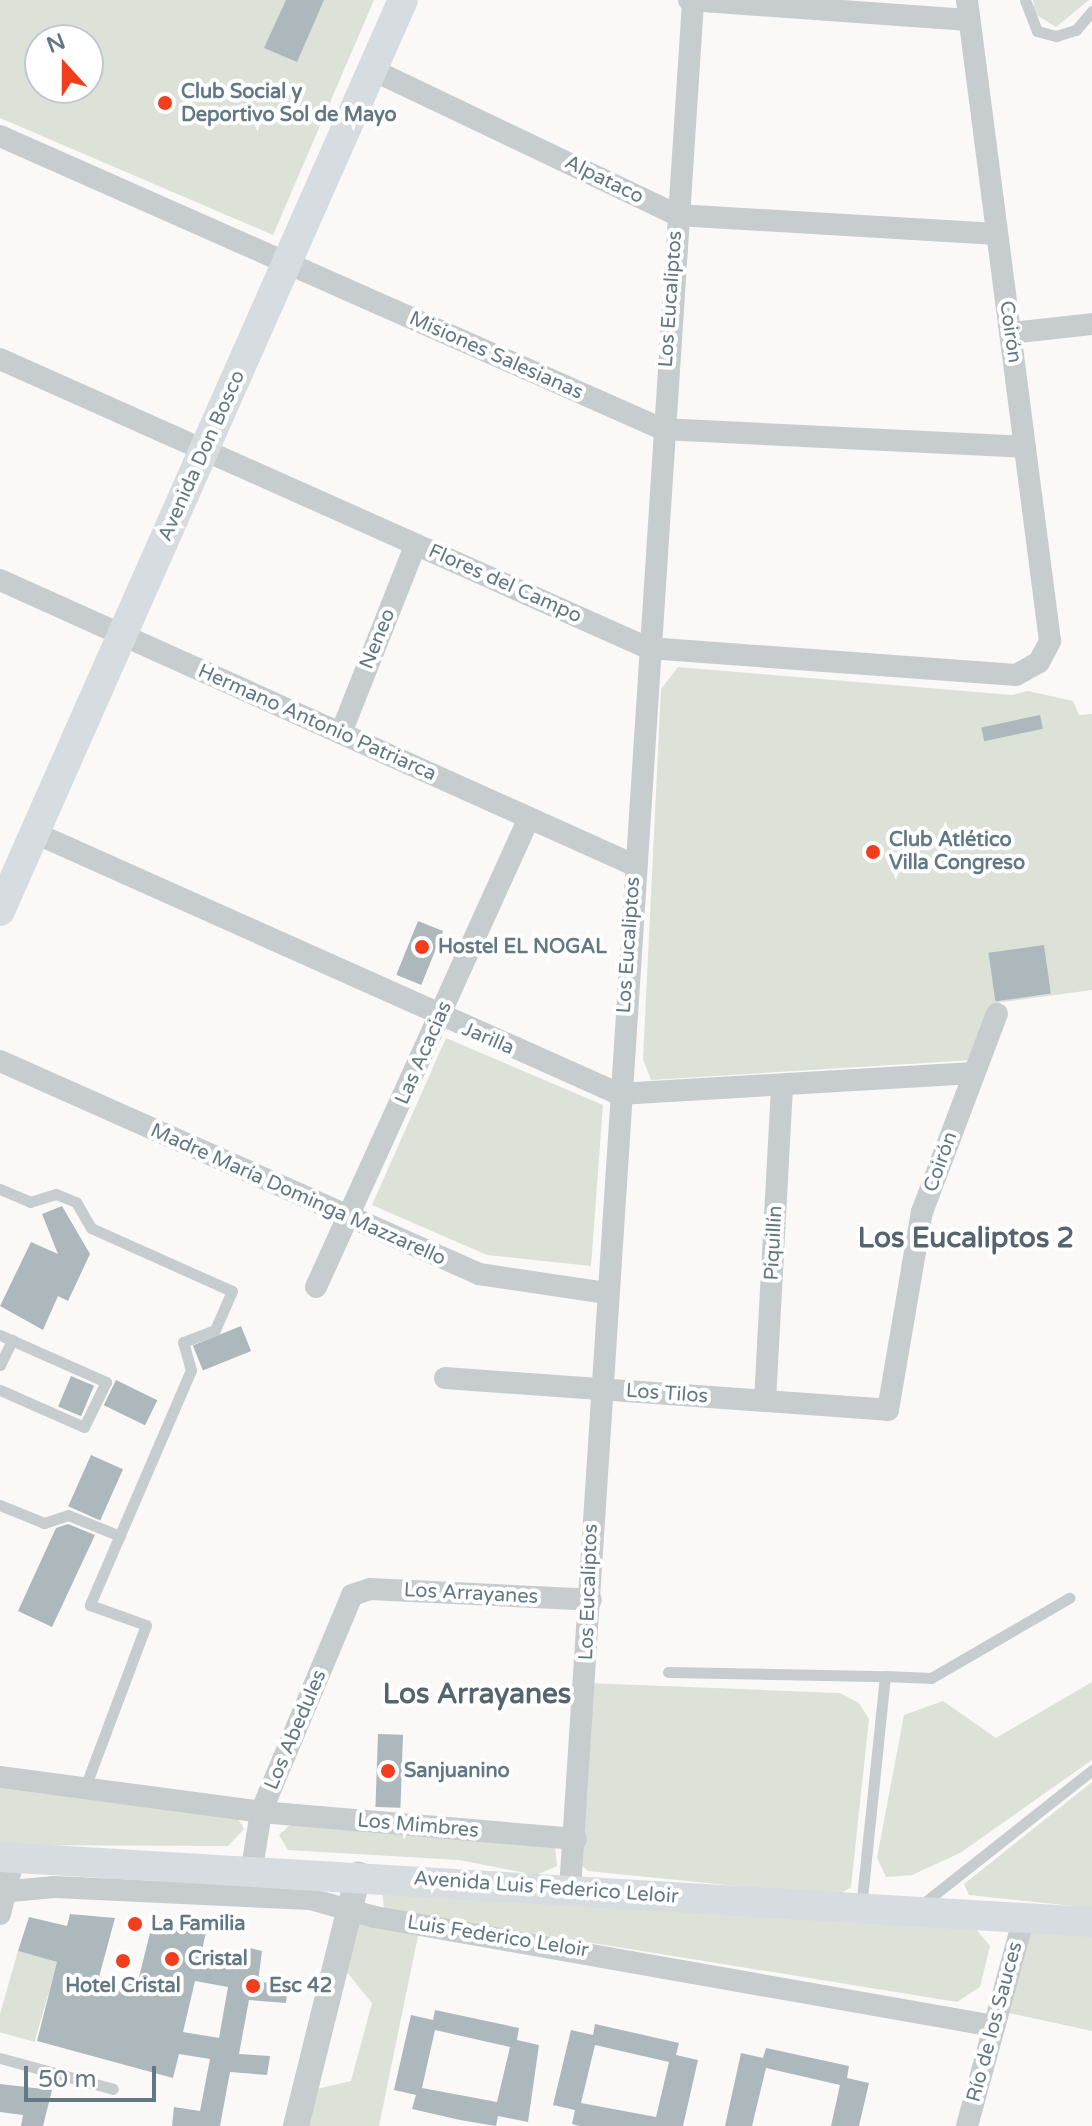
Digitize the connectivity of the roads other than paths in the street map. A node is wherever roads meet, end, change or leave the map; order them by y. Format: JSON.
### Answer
{"nodes":[{"id":1,"x":403,"y":0,"type":"edge"},
{"id":2,"x":1025,"y":0,"type":"edge"},
{"id":3,"x":691,"y":1,"type":"edge"},
{"id":4,"x":968,"y":10,"type":"edge"},
{"id":5,"x":1092,"y":11,"type":"edge"},
{"id":6,"x":373,"y":70,"type":"junction"},
{"id":7,"x":0,"y":136,"type":"edge"},
{"id":8,"x":677,"y":215,"type":"junction"},
{"id":9,"x":996,"y":234,"type":"junction"},
{"id":10,"x":287,"y":264,"type":"junction"},
{"id":11,"x":1092,"y":324,"type":"edge"},
{"id":12,"x":1011,"y":333,"type":"junction"},
{"id":13,"x":0,"y":359,"type":"edge"},
{"id":14,"x":662,"y":429,"type":"junction"},
{"id":15,"x":1024,"y":447,"type":"junction"},
{"id":16,"x":205,"y":449,"type":"junction"},
{"id":17,"x":416,"y":544,"type":"junction"},
{"id":18,"x":0,"y":580,"type":"edge"},
{"id":19,"x":122,"y":635,"type":"junction"},
{"id":20,"x":648,"y":648,"type":"junction"},
{"id":21,"x":1039,"y":662,"type":"joint"},
{"id":22,"x":341,"y":733,"type":"junction"},
{"id":23,"x":529,"y":818,"type":"junction"},
{"id":24,"x":35,"y":833,"type":"junction"},
{"id":25,"x":634,"y":865,"type":"junction"},
{"id":26,"x":2,"y":903,"type":"edge"},
{"id":27,"x":997,"y":1014,"type":"dead end"},
{"id":28,"x":441,"y":1019,"type":"junction"},
{"id":29,"x":0,"y":1061,"type":"edge"},
{"id":30,"x":973,"y":1073,"type":"junction"},
{"id":31,"x":782,"y":1085,"type":"junction"},
{"id":32,"x":619,"y":1094,"type":"junction"},
{"id":33,"x":0,"y":1189,"type":"edge"},
{"id":34,"x":347,"y":1220,"type":"junction"},
{"id":35,"x":316,"y":1287,"type":"dead end"},
{"id":36,"x":606,"y":1293,"type":"junction"},
{"id":37,"x":0,"y":1335,"type":"edge"},
{"id":38,"x":12,"y":1340,"type":"junction"},
{"id":39,"x":0,"y":1364,"type":"edge"},
{"id":40,"x":445,"y":1378,"type":"dead end"},
{"id":41,"x":600,"y":1389,"type":"junction"},
{"id":42,"x":0,"y":1390,"type":"edge"},
{"id":43,"x":765,"y":1401,"type":"junction"},
{"id":44,"x":888,"y":1410,"type":"joint"},
{"id":45,"x":0,"y":1505,"type":"edge"},
{"id":46,"x":120,"y":1536,"type":"junction"},
{"id":47,"x":352,"y":1595,"type":"joint"},
{"id":48,"x":1069,"y":1598,"type":"dead end"},
{"id":49,"x":591,"y":1600,"type":"junction"},
{"id":50,"x":668,"y":1672,"type":"dead end"},
{"id":51,"x":885,"y":1676,"type":"junction"},
{"id":52,"x":1092,"y":1770,"type":"edge"},
{"id":53,"x":0,"y":1777,"type":"edge"},
{"id":54,"x":85,"y":1787,"type":"junction"},
{"id":55,"x":261,"y":1812,"type":"junction"},
{"id":56,"x":576,"y":1839,"type":"junction"},
{"id":57,"x":7,"y":1857,"type":"edge"},
{"id":58,"x":252,"y":1868,"type":"junction"},
{"id":59,"x":358,"y":1875,"type":"junction"},
{"id":60,"x":570,"y":1889,"type":"junction"},
{"id":61,"x":3,"y":1891,"type":"edge"},
{"id":62,"x":860,"y":1910,"type":"junction"},
{"id":63,"x":354,"y":1912,"type":"junction"},
{"id":64,"x":0,"y":1914,"type":"edge"},
{"id":65,"x":910,"y":1914,"type":"junction"},
{"id":66,"x":1024,"y":1917,"type":"junction"},
{"id":67,"x":1092,"y":1922,"type":"edge"},
{"id":68,"x":994,"y":2026,"type":"junction"},
{"id":69,"x":0,"y":2058,"type":"edge"},
{"id":70,"x":113,"y":2089,"type":"dead end"},
{"id":71,"x":296,"y":2126,"type":"edge"},
{"id":72,"x":967,"y":2126,"type":"edge"}],
"edges":[{"from":1,"to":6,"type":"main road","name":"Avenida Don Bosco"},
{"from":2,"to":5,"type":"lane"},
{"from":3,"to":4,"type":"street"},
{"from":3,"to":8,"type":"street","name":"Los Eucaliptos"},
{"from":4,"to":9,"type":"street","name":"Coirón"},
{"from":6,"to":8,"type":"street","name":"Alpataco"},
{"from":6,"to":10,"type":"main road","name":"Avenida Don Bosco"},
{"from":7,"to":10,"type":"street","name":"Misiones Salesianas"},
{"from":8,"to":9,"type":"street","name":"Alpataco"},
{"from":8,"to":14,"type":"street","name":"Los Eucaliptos"},
{"from":9,"to":12,"type":"street","name":"Coirón"},
{"from":10,"to":14,"type":"street","name":"Misiones Salesianas"},
{"from":10,"to":16,"type":"main road","name":"Avenida Don Bosco"},
{"from":11,"to":12,"type":"street"},
{"from":12,"to":15,"type":"street","name":"Coirón"},
{"from":13,"to":16,"type":"street","name":"Flores del Campo"},
{"from":14,"to":15,"type":"street","name":"Misiones Salesianas"},
{"from":14,"to":20,"type":"street","name":"Los Eucaliptos"},
{"from":15,"to":21,"type":"street","name":"Coirón"},
{"from":16,"to":17,"type":"street","name":"Flores del Campo"},
{"from":16,"to":19,"type":"main road","name":"Avenida Don Bosco"},
{"from":17,"to":20,"type":"street","name":"Flores del Campo"},
{"from":17,"to":22,"type":"street","name":"Neneo"},
{"from":18,"to":19,"type":"street","name":"Hermano Antonio Patriarca"},
{"from":19,"to":22,"type":"street","name":"Hermano Antonio Patriarca"},
{"from":19,"to":24,"type":"main road","name":"Avenida Don Bosco"},
{"from":20,"to":21,"type":"street","name":"Flores del Campo"},
{"from":20,"to":25,"type":"street","name":"Los Eucaliptos"},
{"from":22,"to":23,"type":"street","name":"Hermano Antonio Patriarca"},
{"from":23,"to":25,"type":"street","name":"Hermano Antonio Patriarca"},
{"from":23,"to":28,"type":"street","name":"Las Acacias"},
{"from":24,"to":26,"type":"main road","name":"Avenida Don Bosco"},
{"from":24,"to":28,"type":"street","name":"Jarilla"},
{"from":25,"to":32,"type":"street","name":"Los Eucaliptos"},
{"from":27,"to":30,"type":"street","name":"Coirón"},
{"from":28,"to":32,"type":"street","name":"Jarilla"},
{"from":28,"to":34,"type":"street","name":"Las Acacias"},
{"from":29,"to":34,"type":"street","name":"Madre María Dominga Mazzarello"},
{"from":30,"to":31,"type":"street","name":"Jarilla"},
{"from":30,"to":44,"type":"street","name":"Coirón"},
{"from":31,"to":32,"type":"street","name":"Jarilla"},
{"from":31,"to":43,"type":"street","name":"Piquillín"},
{"from":32,"to":36,"type":"street","name":"Los Eucaliptos"},
{"from":33,"to":46,"type":"lane"},
{"from":34,"to":35,"type":"street","name":"Las Acacias"},
{"from":34,"to":36,"type":"street","name":"Madre María Dominga Mazzarello"},
{"from":36,"to":41,"type":"street","name":"Los Eucaliptos"},
{"from":37,"to":38,"type":"lane"},
{"from":38,"to":39,"type":"lane"},
{"from":38,"to":42,"type":"lane"},
{"from":40,"to":41,"type":"street","name":"Los Tilos"},
{"from":41,"to":43,"type":"street","name":"Los Tilos"},
{"from":41,"to":49,"type":"street","name":"Los Eucaliptos"},
{"from":43,"to":44,"type":"street","name":"Los Tilos"},
{"from":45,"to":46,"type":"lane"},
{"from":46,"to":54,"type":"lane"},
{"from":47,"to":49,"type":"street","name":"Los Arrayanes"},
{"from":47,"to":55,"type":"street","name":"Los Abedules"},
{"from":48,"to":51,"type":"lane"},
{"from":49,"to":56,"type":"street","name":"Los Eucaliptos"},
{"from":50,"to":51,"type":"lane"},
{"from":51,"to":62,"type":"lane"},
{"from":52,"to":65,"type":"lane"},
{"from":53,"to":54,"type":"street"},
{"from":54,"to":55,"type":"street"},
{"from":55,"to":56,"type":"street","name":"Los Mimbres"},
{"from":55,"to":58,"type":"street","name":"Los Abedules"},
{"from":56,"to":60,"type":"street","name":"Los Eucaliptos"},
{"from":57,"to":58,"type":"main road","name":"Avenida Luis Federico Leloir"},
{"from":57,"to":61,"type":"street"},
{"from":58,"to":59,"type":"main road","name":"Avenida Luis Federico Leloir"},
{"from":59,"to":60,"type":"main road","name":"Avenida Luis Federico Leloir"},
{"from":59,"to":63,"type":"street"},
{"from":60,"to":62,"type":"main road","name":"Avenida Luis Federico Leloir"},
{"from":61,"to":63,"type":"street","name":"Luis Federico Leloir"},
{"from":61,"to":64,"type":"street"},
{"from":62,"to":65,"type":"main road","name":"Avenida Luis Federico Leloir"},
{"from":63,"to":68,"type":"street","name":"Luis Federico Leloir"},
{"from":63,"to":71,"type":"street"},
{"from":65,"to":66,"type":"main road","name":"Avenida Luis Federico Leloir"},
{"from":66,"to":67,"type":"main road","name":"Avenida Luis Federico Leloir"},
{"from":66,"to":68,"type":"street","name":"Río de los Sauces"},
{"from":68,"to":72,"type":"street","name":"Río de los Sauces"},
{"from":69,"to":70,"type":"lane"}]}
